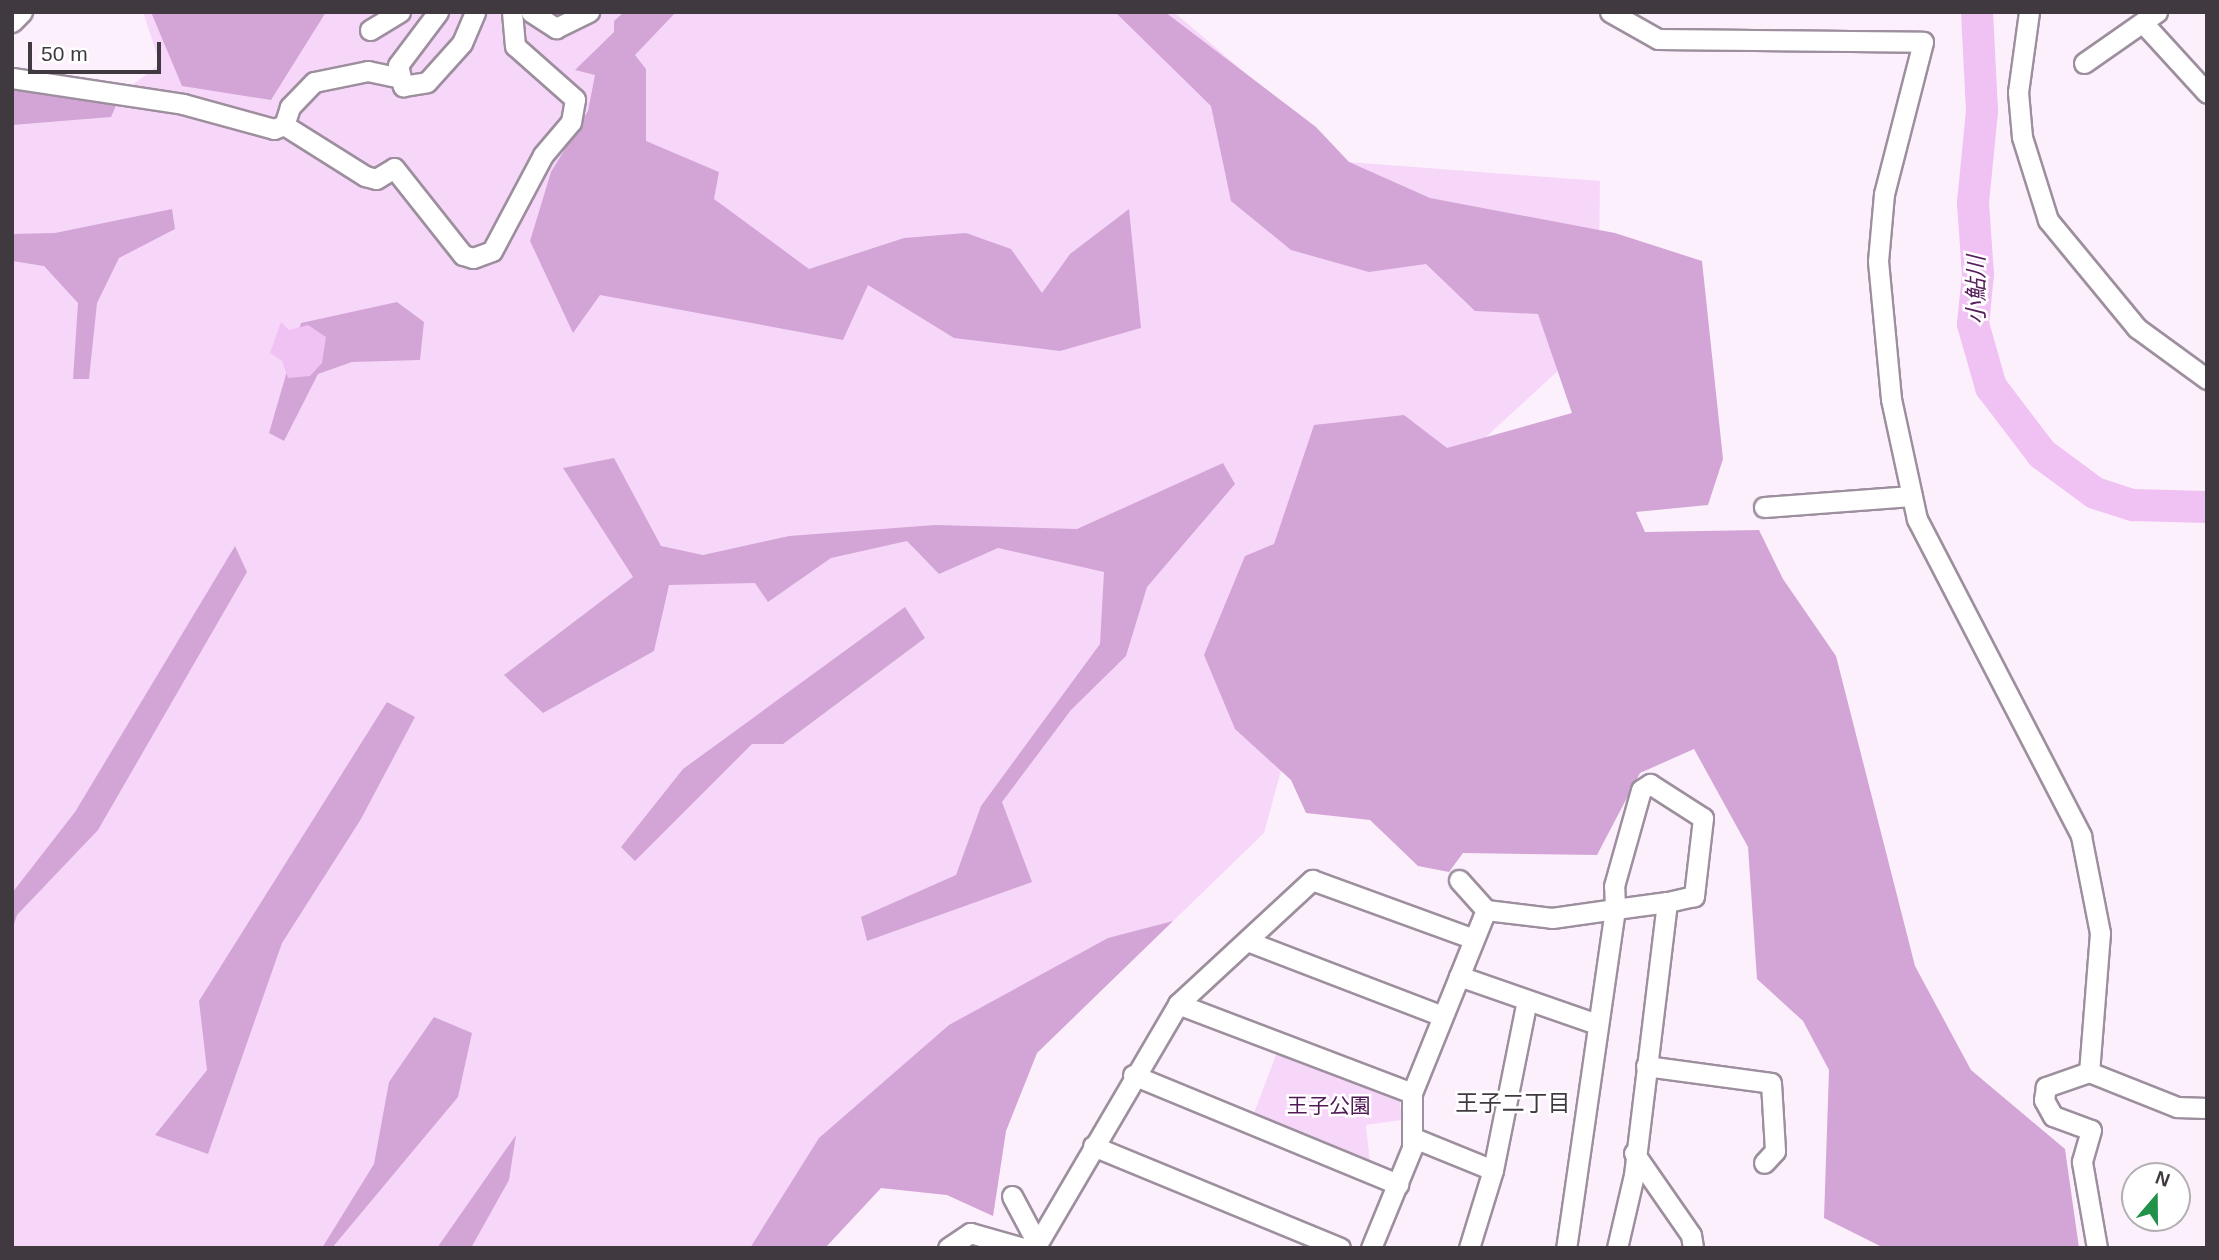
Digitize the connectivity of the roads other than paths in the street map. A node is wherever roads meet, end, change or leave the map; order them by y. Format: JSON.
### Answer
{"nodes":[{"id":1,"x":22,"y":12,"type":"edge"},
{"id":2,"x":400,"y":12,"type":"edge"},
{"id":3,"x":438,"y":12,"type":"edge"},
{"id":4,"x":475,"y":12,"type":"edge"},
{"id":5,"x":512,"y":12,"type":"edge"},
{"id":6,"x":531,"y":12,"type":"edge"},
{"id":7,"x":589,"y":12,"type":"edge"},
{"id":8,"x":1610,"y":12,"type":"edge"},
{"id":9,"x":2029,"y":12,"type":"edge"},
{"id":10,"x":2150,"y":18,"type":"edge"},
{"id":11,"x":12,"y":22,"type":"edge"},
{"id":12,"x":370,"y":30,"type":"dead end"},
{"id":13,"x":2084,"y":63,"type":"dead end"},
{"id":14,"x":396,"y":77,"type":"junction"},
{"id":15,"x":12,"y":78,"type":"edge"},
{"id":16,"x":2207,"y":93,"type":"edge"},
{"id":17,"x":284,"y":125,"type":"junction"},
{"id":18,"x":2207,"y":379,"type":"edge"},
{"id":19,"x":1912,"y":496,"type":"junction"},
{"id":20,"x":1764,"y":507,"type":"dead end"},
{"id":21,"x":1459,"y":880,"type":"dead end"},
{"id":22,"x":1667,"y":902,"type":"junction"},
{"id":23,"x":1615,"y":909,"type":"junction"},
{"id":24,"x":1486,"y":910,"type":"junction"},
{"id":25,"x":1474,"y":939,"type":"junction"},
{"id":26,"x":1247,"y":941,"type":"junction"},
{"id":27,"x":1459,"y":976,"type":"junction"},
{"id":28,"x":1527,"y":1000,"type":"junction"},
{"id":29,"x":1178,"y":1004,"type":"junction"},
{"id":30,"x":1442,"y":1016,"type":"junction"},
{"id":31,"x":1597,"y":1024,"type":"junction"},
{"id":32,"x":1646,"y":1066,"type":"junction"},
{"id":33,"x":2089,"y":1072,"type":"junction"},
{"id":34,"x":1133,"y":1075,"type":"junction"},
{"id":35,"x":1412,"y":1093,"type":"junction"},
{"id":36,"x":2207,"y":1108,"type":"edge"},
{"id":37,"x":1414,"y":1138,"type":"junction"},
{"id":38,"x":1093,"y":1146,"type":"junction"},
{"id":39,"x":1634,"y":1153,"type":"junction"},
{"id":40,"x":1764,"y":1163,"type":"dead end"},
{"id":41,"x":1493,"y":1170,"type":"junction"},
{"id":42,"x":1398,"y":1184,"type":"junction"},
{"id":43,"x":1012,"y":1196,"type":"dead end"},
{"id":44,"x":1032,"y":1246,"type":"edge"},
{"id":45,"x":948,"y":1248,"type":"edge"},
{"id":46,"x":1340,"y":1248,"type":"edge"},
{"id":47,"x":1371,"y":1248,"type":"edge"},
{"id":48,"x":1469,"y":1248,"type":"edge"},
{"id":49,"x":1566,"y":1248,"type":"edge"},
{"id":50,"x":1617,"y":1248,"type":"edge"},
{"id":51,"x":1693,"y":1248,"type":"edge"},
{"id":52,"x":2097,"y":1248,"type":"edge"}],
"edges":[{"from":1,"to":11,"type":"street"},
{"from":2,"to":12,"type":"street"},
{"from":3,"to":14,"type":"street"},
{"from":4,"to":14,"type":"street"},
{"from":5,"to":17,"type":"street"},
{"from":6,"to":7,"type":"street"},
{"from":8,"to":19,"type":"street"},
{"from":9,"to":18,"type":"street"},
{"from":10,"to":13,"type":"street"},
{"from":10,"to":16,"type":"street"},
{"from":14,"to":17,"type":"street"},
{"from":15,"to":17,"type":"street"},
{"from":19,"to":20,"type":"street"},
{"from":19,"to":33,"type":"street"},
{"from":21,"to":24,"type":"street"},
{"from":22,"to":23,"type":"street"},
{"from":22,"to":23,"type":"street"},
{"from":22,"to":32,"type":"street"},
{"from":23,"to":24,"type":"street"},
{"from":23,"to":31,"type":"street"},
{"from":24,"to":25,"type":"street"},
{"from":25,"to":26,"type":"street"},
{"from":25,"to":27,"type":"street"},
{"from":26,"to":29,"type":"street"},
{"from":26,"to":30,"type":"street"},
{"from":27,"to":28,"type":"street"},
{"from":27,"to":30,"type":"street"},
{"from":28,"to":31,"type":"street"},
{"from":28,"to":41,"type":"street"},
{"from":29,"to":34,"type":"street"},
{"from":29,"to":35,"type":"street"},
{"from":30,"to":35,"type":"street"},
{"from":31,"to":49,"type":"street"},
{"from":32,"to":39,"type":"street"},
{"from":32,"to":40,"type":"street"},
{"from":33,"to":36,"type":"street"},
{"from":33,"to":52,"type":"street"},
{"from":34,"to":38,"type":"street"},
{"from":34,"to":42,"type":"street"},
{"from":35,"to":37,"type":"street"},
{"from":37,"to":41,"type":"street"},
{"from":37,"to":42,"type":"street"},
{"from":38,"to":44,"type":"street"},
{"from":38,"to":46,"type":"street"},
{"from":39,"to":50,"type":"street"},
{"from":39,"to":51,"type":"street"},
{"from":41,"to":48,"type":"street"},
{"from":42,"to":47,"type":"street"},
{"from":43,"to":44,"type":"street"},
{"from":44,"to":45,"type":"street"}]}
